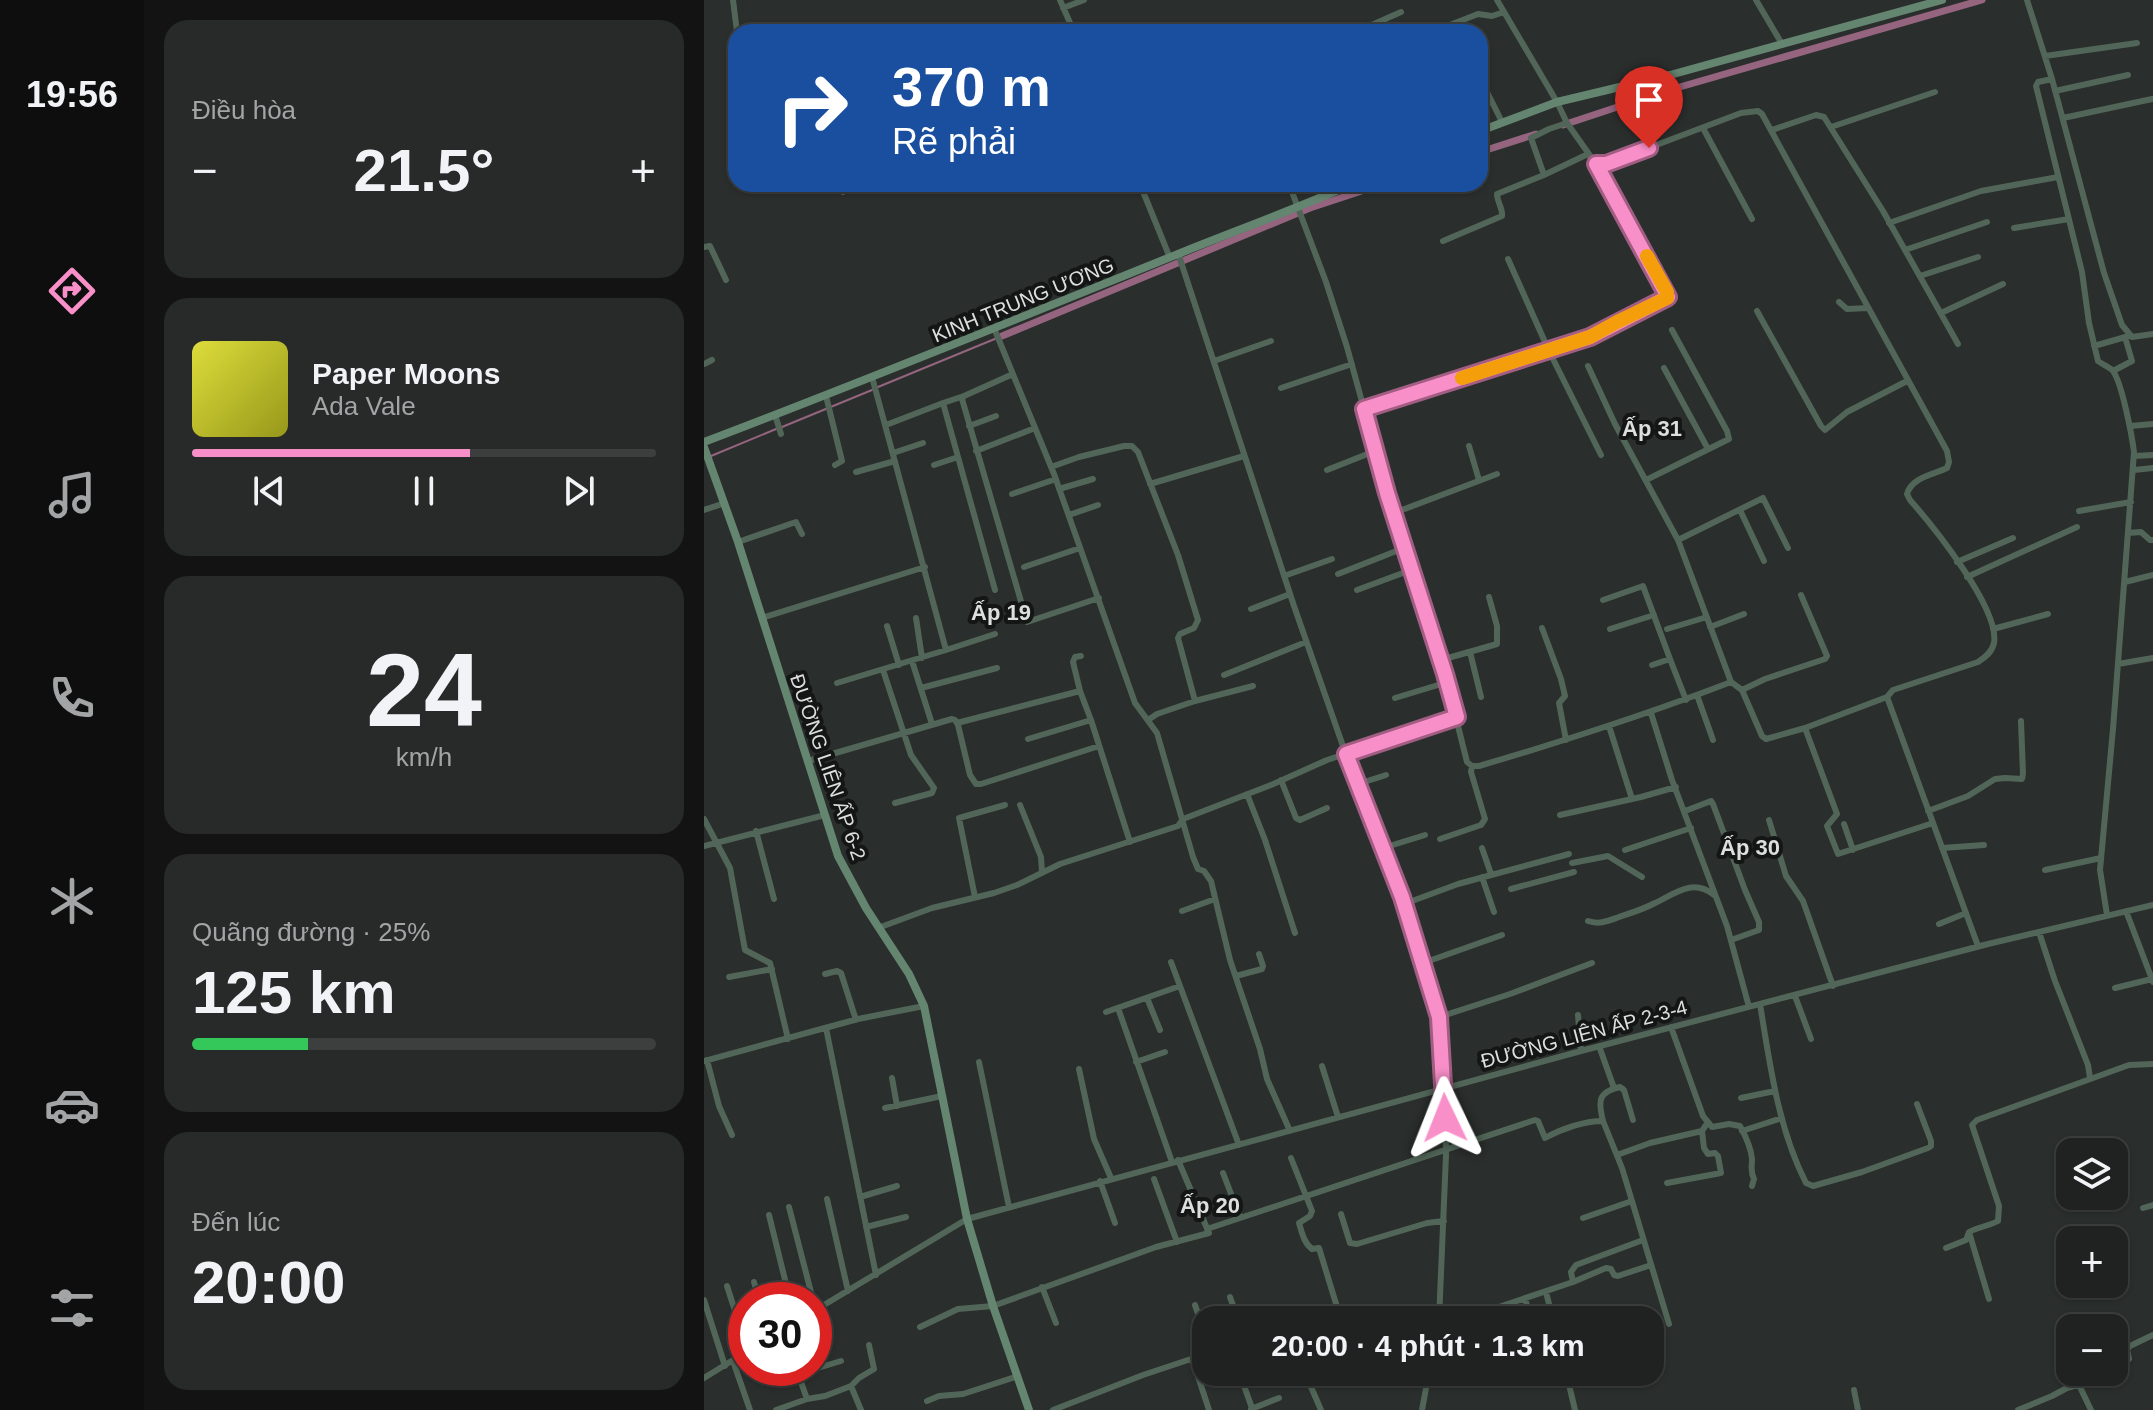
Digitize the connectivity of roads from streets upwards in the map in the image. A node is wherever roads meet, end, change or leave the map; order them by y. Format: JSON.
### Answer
{"nodes":[{"id":1,"x":733,"y":0,"type":"edge"},
{"id":2,"x":1060,"y":0,"type":"edge"},
{"id":3,"x":1084,"y":0,"type":"edge"},
{"id":4,"x":1497,"y":0,"type":"edge"},
{"id":5,"x":1756,"y":0,"type":"edge"},
{"id":6,"x":2027,"y":0,"type":"edge"},
{"id":7,"x":1936,"y":1,"type":"edge"},
{"id":8,"x":1063,"y":8,"type":"junction"},
{"id":9,"x":1401,"y":12,"type":"dead end"},
{"id":10,"x":1504,"y":12,"type":"junction"},
{"id":11,"x":736,"y":24,"type":"edge"},
{"id":12,"x":1070,"y":24,"type":"edge"},
{"id":13,"x":1374,"y":24,"type":"edge"},
{"id":14,"x":1452,"y":24,"type":"edge"},
{"id":15,"x":2137,"y":43,"type":"dead end"},
{"id":16,"x":1782,"y":44,"type":"junction"},
{"id":17,"x":2045,"y":56,"type":"junction"},
{"id":18,"x":2128,"y":75,"type":"dead end"},
{"id":19,"x":2052,"y":79,"type":"junction"},
{"id":20,"x":2055,"y":91,"type":"junction"},
{"id":21,"x":1488,"y":92,"type":"edge"},
{"id":22,"x":1935,"y":92,"type":"dead end"},
{"id":23,"x":2152,"y":99,"type":"edge"},
{"id":24,"x":1559,"y":106,"type":"junction"},
{"id":25,"x":2063,"y":118,"type":"junction"},
{"id":26,"x":1502,"y":122,"type":"junction"},
{"id":27,"x":1567,"y":123,"type":"junction"},
{"id":28,"x":1831,"y":127,"type":"junction"},
{"id":29,"x":1488,"y":128,"type":"edge"},
{"id":30,"x":1703,"y":128,"type":"junction"},
{"id":31,"x":1772,"y":130,"type":"junction"},
{"id":32,"x":1588,"y":154,"type":"junction"},
{"id":33,"x":1596,"y":164,"type":"junction"},
{"id":34,"x":1544,"y":175,"type":"junction"},
{"id":35,"x":2058,"y":177,"type":"junction"},
{"id":36,"x":1144,"y":192,"type":"edge"},
{"id":37,"x":1292,"y":192,"type":"edge"},
{"id":38,"x":1337,"y":192,"type":"edge"},
{"id":39,"x":1300,"y":212,"type":"junction"},
{"id":40,"x":1752,"y":219,"type":"dead end"},
{"id":41,"x":2069,"y":219,"type":"junction"},
{"id":42,"x":1987,"y":222,"type":"dead end"},
{"id":43,"x":1889,"y":223,"type":"junction"},
{"id":44,"x":2014,"y":228,"type":"dead end"},
{"id":45,"x":1443,"y":241,"type":"dead end"},
{"id":46,"x":704,"y":247,"type":"edge"},
{"id":47,"x":1905,"y":250,"type":"junction"},
{"id":48,"x":1978,"y":257,"type":"dead end"},
{"id":49,"x":1178,"y":258,"type":"junction"},
{"id":50,"x":1508,"y":259,"type":"dead end"},
{"id":51,"x":1920,"y":276,"type":"junction"},
{"id":52,"x":726,"y":280,"type":"dead end"},
{"id":53,"x":2003,"y":284,"type":"dead end"},
{"id":54,"x":1839,"y":302,"type":"dead end"},
{"id":55,"x":1868,"y":308,"type":"junction"},
{"id":56,"x":1757,"y":311,"type":"dead end"},
{"id":57,"x":1941,"y":313,"type":"junction"},
{"id":58,"x":1672,"y":330,"type":"dead end"},
{"id":59,"x":2153,"y":334,"type":"edge"},
{"id":60,"x":995,"y":335,"type":"junction"},
{"id":61,"x":2128,"y":336,"type":"junction"},
{"id":62,"x":1271,"y":341,"type":"dead end"},
{"id":63,"x":1958,"y":344,"type":"dead end"},
{"id":64,"x":2094,"y":346,"type":"junction"},
{"id":65,"x":1549,"y":350,"type":"junction"},
{"id":66,"x":712,"y":360,"type":"dead end"},
{"id":67,"x":1214,"y":361,"type":"junction"},
{"id":68,"x":704,"y":364,"type":"edge"},
{"id":69,"x":1352,"y":364,"type":"junction"},
{"id":70,"x":1588,"y":366,"type":"dead end"},
{"id":71,"x":1664,"y":368,"type":"dead end"},
{"id":72,"x":2113,"y":371,"type":"junction"},
{"id":73,"x":1013,"y":374,"type":"junction"},
{"id":74,"x":873,"y":379,"type":"junction"},
{"id":75,"x":1907,"y":381,"type":"junction"},
{"id":76,"x":1281,"y":388,"type":"dead end"},
{"id":77,"x":964,"y":396,"type":"junction"},
{"id":78,"x":826,"y":399,"type":"junction"},
{"id":79,"x":943,"y":403,"type":"junction"},
{"id":80,"x":1364,"y":409,"type":"junction"},
{"id":81,"x":775,"y":415,"type":"junction"},
{"id":82,"x":996,"y":416,"type":"dead end"},
{"id":83,"x":2153,"y":424,"type":"edge"},
{"id":84,"x":886,"y":425,"type":"junction"},
{"id":85,"x":969,"y":426,"type":"junction"},
{"id":86,"x":2130,"y":426,"type":"junction"},
{"id":87,"x":1035,"y":428,"type":"junction"},
{"id":88,"x":781,"y":434,"type":"dead end"},
{"id":89,"x":923,"y":443,"type":"dead end"},
{"id":90,"x":704,"y":446,"type":"edge"},
{"id":91,"x":1469,"y":446,"type":"dead end"},
{"id":92,"x":1708,"y":449,"type":"junction"},
{"id":93,"x":976,"y":451,"type":"junction"},
{"id":94,"x":1375,"y":451,"type":"junction"},
{"id":95,"x":1601,"y":455,"type":"dead end"},
{"id":96,"x":2153,"y":455,"type":"edge"},
{"id":97,"x":1244,"y":456,"type":"junction"},
{"id":98,"x":2134,"y":456,"type":"junction"},
{"id":99,"x":894,"y":457,"type":"junction"},
{"id":100,"x":958,"y":457,"type":"junction"},
{"id":101,"x":835,"y":465,"type":"dead end"},
{"id":102,"x":934,"y":465,"type":"dead end"},
{"id":103,"x":1051,"y":467,"type":"junction"},
{"id":104,"x":2153,"y":468,"type":"edge"},
{"id":105,"x":1327,"y":470,"type":"dead end"},
{"id":106,"x":2134,"y":470,"type":"junction"},
{"id":107,"x":856,"y":472,"type":"dead end"},
{"id":108,"x":1497,"y":474,"type":"dead end"},
{"id":109,"x":1056,"y":479,"type":"junction"},
{"id":110,"x":1093,"y":479,"type":"dead end"},
{"id":111,"x":1479,"y":480,"type":"junction"},
{"id":112,"x":1646,"y":480,"type":"junction"},
{"id":113,"x":1150,"y":484,"type":"junction"},
{"id":114,"x":1059,"y":489,"type":"junction"},
{"id":115,"x":1012,"y":494,"type":"dead end"},
{"id":116,"x":2131,"y":502,"type":"junction"},
{"id":117,"x":725,"y":503,"type":"junction"},
{"id":118,"x":1098,"y":505,"type":"dead end"},
{"id":119,"x":704,"y":510,"type":"edge"},
{"id":120,"x":1740,"y":510,"type":"junction"},
{"id":121,"x":2079,"y":511,"type":"dead end"},
{"id":122,"x":1394,"y":513,"type":"junction"},
{"id":123,"x":1069,"y":515,"type":"junction"},
{"id":124,"x":2077,"y":527,"type":"dead end"},
{"id":125,"x":2128,"y":533,"type":"junction"},
{"id":126,"x":802,"y":534,"type":"dead end"},
{"id":127,"x":2013,"y":538,"type":"dead end"},
{"id":128,"x":1678,"y":540,"type":"junction"},
{"id":129,"x":2153,"y":540,"type":"edge"},
{"id":130,"x":738,"y":542,"type":"junction"},
{"id":131,"x":1080,"y":548,"type":"junction"},
{"id":132,"x":1404,"y":548,"type":"junction"},
{"id":133,"x":1788,"y":548,"type":"dead end"},
{"id":134,"x":1332,"y":559,"type":"dead end"},
{"id":135,"x":1764,"y":561,"type":"dead end"},
{"id":136,"x":1957,"y":562,"type":"junction"},
{"id":137,"x":925,"y":567,"type":"junction"},
{"id":138,"x":1024,"y":567,"type":"dead end"},
{"id":139,"x":1411,"y":570,"type":"junction"},
{"id":140,"x":1338,"y":574,"type":"dead end"},
{"id":141,"x":2153,"y":575,"type":"edge"},
{"id":142,"x":1284,"y":576,"type":"junction"},
{"id":143,"x":1967,"y":577,"type":"junction"},
{"id":144,"x":2125,"y":582,"type":"junction"},
{"id":145,"x":995,"y":590,"type":"dead end"},
{"id":146,"x":1357,"y":590,"type":"dead end"},
{"id":147,"x":1290,"y":594,"type":"junction"},
{"id":148,"x":1801,"y":595,"type":"dead end"},
{"id":149,"x":1489,"y":597,"type":"dead end"},
{"id":150,"x":1099,"y":598,"type":"junction"},
{"id":151,"x":1603,"y":600,"type":"dead end"},
{"id":152,"x":1251,"y":609,"type":"dead end"},
{"id":153,"x":1744,"y":614,"type":"dead end"},
{"id":154,"x":2048,"y":614,"type":"dead end"},
{"id":155,"x":1654,"y":615,"type":"junction"},
{"id":156,"x":1707,"y":617,"type":"junction"},
{"id":157,"x":762,"y":618,"type":"junction"},
{"id":158,"x":916,"y":618,"type":"dead end"},
{"id":159,"x":887,"y":626,"type":"dead end"},
{"id":160,"x":1710,"y":627,"type":"junction"},
{"id":161,"x":1542,"y":628,"type":"dead end"},
{"id":162,"x":1610,"y":629,"type":"dead end"},
{"id":163,"x":1667,"y":629,"type":"dead end"},
{"id":164,"x":1993,"y":629,"type":"junction"},
{"id":165,"x":995,"y":634,"type":"dead end"},
{"id":166,"x":1306,"y":642,"type":"junction"},
{"id":167,"x":946,"y":650,"type":"junction"},
{"id":168,"x":1470,"y":652,"type":"junction"},
{"id":169,"x":1081,"y":656,"type":"dead end"},
{"id":170,"x":922,"y":658,"type":"junction"},
{"id":171,"x":2153,"y":658,"type":"edge"},
{"id":172,"x":1670,"y":659,"type":"junction"},
{"id":173,"x":1441,"y":660,"type":"junction"},
{"id":174,"x":912,"y":661,"type":"junction"},
{"id":175,"x":2118,"y":664,"type":"junction"},
{"id":176,"x":899,"y":665,"type":"junction"},
{"id":177,"x":1652,"y":665,"type":"dead end"},
{"id":178,"x":997,"y":668,"type":"dead end"},
{"id":179,"x":883,"y":670,"type":"junction"},
{"id":180,"x":1224,"y":675,"type":"dead end"},
{"id":181,"x":1448,"y":682,"type":"junction"},
{"id":182,"x":1731,"y":682,"type":"junction"},
{"id":183,"x":837,"y":683,"type":"dead end"},
{"id":184,"x":1253,"y":686,"type":"dead end"},
{"id":185,"x":921,"y":688,"type":"junction"},
{"id":186,"x":1742,"y":690,"type":"junction"},
{"id":187,"x":1080,"y":691,"type":"junction"},
{"id":188,"x":1697,"y":695,"type":"junction"},
{"id":189,"x":1481,"y":697,"type":"dead end"},
{"id":190,"x":1887,"y":697,"type":"junction"},
{"id":191,"x":1395,"y":698,"type":"dead end"},
{"id":192,"x":1686,"y":700,"type":"junction"},
{"id":193,"x":1195,"y":701,"type":"junction"},
{"id":194,"x":1651,"y":713,"type":"junction"},
{"id":195,"x":1457,"y":717,"type":"junction"},
{"id":196,"x":1091,"y":720,"type":"junction"},
{"id":197,"x":1148,"y":720,"type":"junction"},
{"id":198,"x":2021,"y":721,"type":"dead end"},
{"id":199,"x":957,"y":723,"type":"junction"},
{"id":200,"x":932,"y":724,"type":"junction"},
{"id":201,"x":1609,"y":726,"type":"junction"},
{"id":202,"x":1805,"y":728,"type":"junction"},
{"id":203,"x":904,"y":732,"type":"junction"},
{"id":204,"x":1028,"y":739,"type":"dead end"},
{"id":205,"x":1566,"y":740,"type":"junction"},
{"id":206,"x":1713,"y":740,"type":"dead end"},
{"id":207,"x":1099,"y":746,"type":"junction"},
{"id":208,"x":1346,"y":754,"type":"junction"},
{"id":209,"x":808,"y":761,"type":"junction"},
{"id":210,"x":1472,"y":766,"type":"junction"},
{"id":211,"x":1386,"y":775,"type":"dead end"},
{"id":212,"x":1281,"y":780,"type":"junction"},
{"id":213,"x":1358,"y":784,"type":"junction"},
{"id":214,"x":1676,"y":787,"type":"junction"},
{"id":215,"x":1247,"y":794,"type":"junction"},
{"id":216,"x":1632,"y":799,"type":"junction"},
{"id":217,"x":895,"y":803,"type":"dead end"},
{"id":218,"x":1005,"y":805,"type":"dead end"},
{"id":219,"x":1020,"y":805,"type":"dead end"},
{"id":220,"x":1327,"y":808,"type":"dead end"},
{"id":221,"x":1685,"y":811,"type":"junction"},
{"id":222,"x":1928,"y":811,"type":"junction"},
{"id":223,"x":825,"y":815,"type":"junction"},
{"id":224,"x":1560,"y":815,"type":"dead end"},
{"id":225,"x":704,"y":819,"type":"edge"},
{"id":226,"x":1183,"y":819,"type":"junction"},
{"id":227,"x":1769,"y":820,"type":"dead end"},
{"id":228,"x":1933,"y":823,"type":"junction"},
{"id":229,"x":1844,"y":824,"type":"dead end"},
{"id":230,"x":1691,"y":828,"type":"junction"},
{"id":231,"x":756,"y":831,"type":"junction"},
{"id":232,"x":1425,"y":835,"type":"dead end"},
{"id":233,"x":1440,"y":839,"type":"dead end"},
{"id":234,"x":717,"y":842,"type":"junction"},
{"id":235,"x":1130,"y":842,"type":"junction"},
{"id":236,"x":1984,"y":845,"type":"dead end"},
{"id":237,"x":704,"y":846,"type":"edge"},
{"id":238,"x":1383,"y":848,"type":"junction"},
{"id":239,"x":1482,"y":848,"type":"dead end"},
{"id":240,"x":1942,"y":848,"type":"junction"},
{"id":241,"x":1625,"y":850,"type":"dead end"},
{"id":242,"x":1853,"y":850,"type":"junction"},
{"id":243,"x":1569,"y":854,"type":"dead end"},
{"id":244,"x":2101,"y":858,"type":"junction"},
{"id":245,"x":1572,"y":863,"type":"dead end"},
{"id":246,"x":2045,"y":870,"type":"dead end"},
{"id":247,"x":1042,"y":872,"type":"junction"},
{"id":248,"x":1574,"y":872,"type":"dead end"},
{"id":249,"x":1491,"y":874,"type":"junction"},
{"id":250,"x":1482,"y":877,"type":"junction"},
{"id":251,"x":1642,"y":877,"type":"dead end"},
{"id":252,"x":1511,"y":889,"type":"dead end"},
{"id":253,"x":975,"y":897,"type":"junction"},
{"id":254,"x":1716,"y":897,"type":"junction"},
{"id":255,"x":774,"y":899,"type":"dead end"},
{"id":256,"x":1215,"y":899,"type":"junction"},
{"id":257,"x":1404,"y":904,"type":"junction"},
{"id":258,"x":2153,"y":905,"type":"edge"},
{"id":259,"x":1182,"y":911,"type":"dead end"},
{"id":260,"x":2126,"y":911,"type":"junction"},
{"id":261,"x":1494,"y":912,"type":"dead end"},
{"id":262,"x":1966,"y":913,"type":"junction"},
{"id":263,"x":2107,"y":915,"type":"junction"},
{"id":264,"x":1588,"y":921,"type":"dead end"},
{"id":265,"x":1939,"y":924,"type":"dead end"},
{"id":266,"x":878,"y":928,"type":"junction"},
{"id":267,"x":2039,"y":932,"type":"junction"},
{"id":268,"x":1295,"y":933,"type":"dead end"},
{"id":269,"x":1502,"y":935,"type":"dead end"},
{"id":270,"x":1731,"y":940,"type":"junction"},
{"id":271,"x":1978,"y":946,"type":"junction"},
{"id":272,"x":1259,"y":954,"type":"dead end"},
{"id":273,"x":1171,"y":962,"type":"dead end"},
{"id":274,"x":1423,"y":963,"type":"junction"},
{"id":275,"x":1592,"y":963,"type":"dead end"},
{"id":276,"x":772,"y":969,"type":"junction"},
{"id":277,"x":825,"y":974,"type":"dead end"},
{"id":278,"x":1236,"y":976,"type":"junction"},
{"id":279,"x":729,"y":977,"type":"dead end"},
{"id":280,"x":2152,"y":980,"type":"edge"},
{"id":281,"x":1180,"y":986,"type":"junction"},
{"id":282,"x":1833,"y":986,"type":"junction"},
{"id":283,"x":2115,"y":988,"type":"dead end"},
{"id":284,"x":1795,"y":996,"type":"junction"},
{"id":285,"x":1147,"y":998,"type":"junction"},
{"id":286,"x":1760,"y":1004,"type":"junction"},
{"id":287,"x":924,"y":1006,"type":"junction"},
{"id":288,"x":1749,"y":1007,"type":"junction"},
{"id":289,"x":1118,"y":1008,"type":"junction"},
{"id":290,"x":1106,"y":1012,"type":"dead end"},
{"id":291,"x":1578,"y":1015,"type":"dead end"},
{"id":292,"x":1439,"y":1017,"type":"junction"},
{"id":293,"x":856,"y":1020,"type":"junction"},
{"id":294,"x":1671,"y":1027,"type":"junction"},
{"id":295,"x":826,"y":1028,"type":"junction"},
{"id":296,"x":1160,"y":1030,"type":"dead end"},
{"id":297,"x":788,"y":1039,"type":"junction"},
{"id":298,"x":1811,"y":1039,"type":"dead end"},
{"id":299,"x":1599,"y":1046,"type":"junction"},
{"id":300,"x":1581,"y":1051,"type":"junction"},
{"id":301,"x":1165,"y":1052,"type":"dead end"},
{"id":302,"x":705,"y":1060,"type":"edge"},
{"id":303,"x":979,"y":1062,"type":"dead end"},
{"id":304,"x":1136,"y":1062,"type":"junction"},
{"id":305,"x":2153,"y":1064,"type":"edge"},
{"id":306,"x":1322,"y":1066,"type":"dead end"},
{"id":307,"x":1079,"y":1069,"type":"dead end"},
{"id":308,"x":892,"y":1078,"type":"dead end"},
{"id":309,"x":2090,"y":1078,"type":"junction"},
{"id":310,"x":1445,"y":1087,"type":"junction"},
{"id":311,"x":1614,"y":1088,"type":"junction"},
{"id":312,"x":1775,"y":1091,"type":"junction"},
{"id":313,"x":942,"y":1096,"type":"junction"},
{"id":314,"x":1741,"y":1098,"type":"dead end"},
{"id":315,"x":1917,"y":1104,"type":"dead end"},
{"id":316,"x":897,"y":1106,"type":"junction"},
{"id":317,"x":885,"y":1108,"type":"dead end"},
{"id":318,"x":1338,"y":1117,"type":"junction"},
{"id":319,"x":1782,"y":1118,"type":"junction"},
{"id":320,"x":1633,"y":1120,"type":"dead end"},
{"id":321,"x":1603,"y":1121,"type":"junction"},
{"id":322,"x":1708,"y":1122,"type":"junction"},
{"id":323,"x":1290,"y":1131,"type":"junction"},
{"id":324,"x":1702,"y":1131,"type":"junction"},
{"id":325,"x":1742,"y":1131,"type":"junction"},
{"id":326,"x":732,"y":1135,"type":"dead end"},
{"id":327,"x":1239,"y":1145,"type":"junction"},
{"id":328,"x":1446,"y":1149,"type":"junction"},
{"id":329,"x":1617,"y":1155,"type":"junction"},
{"id":330,"x":1291,"y":1158,"type":"dead end"},
{"id":331,"x":1175,"y":1161,"type":"junction"},
{"id":332,"x":1223,"y":1173,"type":"dead end"},
{"id":333,"x":1111,"y":1178,"type":"junction"},
{"id":334,"x":1154,"y":1179,"type":"dead end"},
{"id":335,"x":1100,"y":1181,"type":"junction"},
{"id":336,"x":1667,"y":1183,"type":"dead end"},
{"id":337,"x":897,"y":1186,"type":"dead end"},
{"id":338,"x":1752,"y":1186,"type":"dead end"},
{"id":339,"x":1305,"y":1195,"type":"junction"},
{"id":340,"x":860,"y":1197,"type":"junction"},
{"id":341,"x":827,"y":1199,"type":"dead end"},
{"id":342,"x":1632,"y":1201,"type":"junction"},
{"id":343,"x":2153,"y":1205,"type":"edge"},
{"id":344,"x":789,"y":1207,"type":"dead end"},
{"id":345,"x":1009,"y":1207,"type":"junction"},
{"id":346,"x":2143,"y":1208,"type":"dead end"},
{"id":347,"x":1341,"y":1214,"type":"dead end"},
{"id":348,"x":769,"y":1215,"type":"dead end"},
{"id":349,"x":906,"y":1217,"type":"dead end"},
{"id":350,"x":1240,"y":1217,"type":"junction"},
{"id":351,"x":1583,"y":1218,"type":"dead end"},
{"id":352,"x":967,"y":1219,"type":"junction"},
{"id":353,"x":1444,"y":1221,"type":"junction"},
{"id":354,"x":1115,"y":1223,"type":"dead end"},
{"id":355,"x":866,"y":1227,"type":"junction"},
{"id":356,"x":1207,"y":1229,"type":"junction"},
{"id":357,"x":1969,"y":1232,"type":"junction"},
{"id":358,"x":1643,"y":1240,"type":"junction"},
{"id":359,"x":1177,"y":1242,"type":"junction"},
{"id":360,"x":1946,"y":1248,"type":"dead end"},
{"id":361,"x":1651,"y":1265,"type":"junction"},
{"id":362,"x":876,"y":1275,"type":"junction"},
{"id":363,"x":786,"y":1282,"type":"edge"},
{"id":364,"x":808,"y":1282,"type":"edge"},
{"id":365,"x":1573,"y":1282,"type":"junction"},
{"id":366,"x":727,"y":1286,"type":"dead end"},
{"id":367,"x":1042,"y":1287,"type":"junction"},
{"id":368,"x":728,"y":1289,"type":"edge"},
{"id":369,"x":848,"y":1291,"type":"junction"},
{"id":370,"x":1546,"y":1292,"type":"junction"},
{"id":371,"x":1230,"y":1297,"type":"dead end"},
{"id":372,"x":832,"y":1298,"type":"edge"},
{"id":373,"x":1525,"y":1298,"type":"junction"},
{"id":374,"x":1989,"y":1299,"type":"dead end"},
{"id":375,"x":704,"y":1300,"type":"edge"},
{"id":376,"x":993,"y":1306,"type":"junction"},
{"id":377,"x":1233,"y":1306,"type":"edge"},
{"id":378,"x":1337,"y":1306,"type":"edge"},
{"id":379,"x":1441,"y":1306,"type":"edge"},
{"id":380,"x":1501,"y":1306,"type":"edge"},
{"id":381,"x":1527,"y":1306,"type":"edge"},
{"id":382,"x":1550,"y":1306,"type":"edge"},
{"id":383,"x":1056,"y":1323,"type":"dead end"},
{"id":384,"x":1669,"y":1324,"type":"dead end"},
{"id":385,"x":920,"y":1327,"type":"dead end"},
{"id":386,"x":2153,"y":1335,"type":"edge"},
{"id":387,"x":869,"y":1345,"type":"dead end"},
{"id":388,"x":2128,"y":1349,"type":"edge"},
{"id":389,"x":1192,"y":1358,"type":"edge"},
{"id":390,"x":841,"y":1361,"type":"dead end"},
{"id":391,"x":832,"y":1363,"type":"edge"},
{"id":392,"x":728,"y":1364,"type":"edge"},
{"id":393,"x":725,"y":1366,"type":"junction"},
{"id":394,"x":1018,"y":1376,"type":"junction"},
{"id":395,"x":704,"y":1378,"type":"edge"},
{"id":396,"x":742,"y":1386,"type":"edge"},
{"id":397,"x":802,"y":1386,"type":"edge"},
{"id":398,"x":851,"y":1386,"type":"junction"},
{"id":399,"x":1201,"y":1386,"type":"edge"},
{"id":400,"x":1243,"y":1386,"type":"edge"},
{"id":401,"x":1311,"y":1386,"type":"edge"},
{"id":402,"x":1426,"y":1386,"type":"edge"},
{"id":403,"x":1569,"y":1386,"type":"edge"},
{"id":404,"x":2075,"y":1386,"type":"edge"},
{"id":405,"x":2079,"y":1386,"type":"edge"},
{"id":406,"x":1854,"y":1390,"type":"dead end"},
{"id":407,"x":1279,"y":1398,"type":"dead end"},
{"id":408,"x":807,"y":1399,"type":"junction"},
{"id":409,"x":927,"y":1401,"type":"dead end"},
{"id":410,"x":1250,"y":1409,"type":"edge"},
{"id":411,"x":750,"y":1410,"type":"edge"},
{"id":412,"x":776,"y":1410,"type":"edge"},
{"id":413,"x":861,"y":1410,"type":"edge"},
{"id":414,"x":1029,"y":1410,"type":"edge"},
{"id":415,"x":1053,"y":1410,"type":"edge"},
{"id":416,"x":1209,"y":1410,"type":"edge"},
{"id":417,"x":1321,"y":1410,"type":"edge"},
{"id":418,"x":1422,"y":1410,"type":"edge"},
{"id":419,"x":1575,"y":1410,"type":"edge"},
{"id":420,"x":1858,"y":1410,"type":"edge"},
{"id":421,"x":2018,"y":1410,"type":"edge"},
{"id":422,"x":2091,"y":1410,"type":"edge"}],
"edges":[{"from":1,"to":11,"type":"street"},
{"from":2,"to":8,"type":"street"},
{"from":3,"to":8,"type":"street"},
{"from":4,"to":10,"type":"street"},
{"from":5,"to":16,"type":"street"},
{"from":6,"to":17,"type":"street"},
{"from":7,"to":16,"type":"street"},
{"from":8,"to":12,"type":"street"},
{"from":9,"to":13,"type":"street"},
{"from":10,"to":14,"type":"street"},
{"from":10,"to":24,"type":"street"},
{"from":15,"to":17,"type":"street"},
{"from":16,"to":24,"type":"street"},
{"from":17,"to":19,"type":"street"},
{"from":18,"to":20,"type":"street"},
{"from":19,"to":20,"type":"street"},
{"from":19,"to":35,"type":"street"},
{"from":20,"to":25,"type":"street"},
{"from":21,"to":26,"type":"street"},
{"from":22,"to":28,"type":"street"},
{"from":23,"to":25,"type":"street"},
{"from":24,"to":26,"type":"street"},
{"from":24,"to":27,"type":"street"},
{"from":25,"to":61,"type":"street"},
{"from":26,"to":29,"type":"street"},
{"from":27,"to":32,"type":"street"},
{"from":27,"to":34,"type":"street"},
{"from":28,"to":31,"type":"street"},
{"from":28,"to":43,"type":"street"},
{"from":30,"to":31,"type":"street"},
{"from":30,"to":33,"type":"street"},
{"from":30,"to":40,"type":"street"},
{"from":31,"to":55,"type":"street"},
{"from":32,"to":33,"type":"street"},
{"from":32,"to":34,"type":"street"},
{"from":33,"to":65,"type":"street"},
{"from":34,"to":45,"type":"street"},
{"from":35,"to":41,"type":"street"},
{"from":35,"to":43,"type":"street"},
{"from":36,"to":49,"type":"street"},
{"from":37,"to":39,"type":"street"},
{"from":38,"to":39,"type":"street","name":"KINH TRUNG ƯƠNG"},
{"from":39,"to":49,"type":"street","name":"KINH TRUNG ƯƠNG"},
{"from":39,"to":69,"type":"street"},
{"from":41,"to":44,"type":"street"},
{"from":41,"to":64,"type":"street"},
{"from":42,"to":47,"type":"street"},
{"from":43,"to":47,"type":"street"},
{"from":46,"to":52,"type":"street"},
{"from":47,"to":51,"type":"street"},
{"from":48,"to":51,"type":"street"},
{"from":49,"to":60,"type":"street","name":"KINH TRUNG ƯƠNG"},
{"from":49,"to":67,"type":"street"},
{"from":50,"to":65,"type":"street"},
{"from":51,"to":57,"type":"street"},
{"from":53,"to":57,"type":"street"},
{"from":54,"to":55,"type":"street"},
{"from":55,"to":75,"type":"street"},
{"from":56,"to":75,"type":"street"},
{"from":57,"to":63,"type":"street"},
{"from":58,"to":92,"type":"street"},
{"from":59,"to":61,"type":"street"},
{"from":60,"to":73,"type":"street"},
{"from":60,"to":74,"type":"street","name":"KINH TRUNG ƯƠNG"},
{"from":61,"to":64,"type":"street"},
{"from":61,"to":72,"type":"street"},
{"from":62,"to":67,"type":"street"},
{"from":64,"to":72,"type":"street"},
{"from":65,"to":80,"type":"street"},
{"from":65,"to":95,"type":"street"},
{"from":66,"to":68,"type":"street"},
{"from":67,"to":97,"type":"street"},
{"from":69,"to":76,"type":"street"},
{"from":69,"to":80,"type":"street"},
{"from":70,"to":112,"type":"street"},
{"from":71,"to":92,"type":"street"},
{"from":72,"to":86,"type":"street"},
{"from":73,"to":77,"type":"street"},
{"from":73,"to":87,"type":"street"},
{"from":74,"to":78,"type":"street","name":"KINH TRUNG ƯƠNG"},
{"from":74,"to":84,"type":"street"},
{"from":75,"to":136,"type":"street"},
{"from":77,"to":79,"type":"street"},
{"from":77,"to":85,"type":"street"},
{"from":78,"to":81,"type":"street","name":"KINH TRUNG ƯƠNG"},
{"from":78,"to":101,"type":"street"},
{"from":79,"to":84,"type":"street"},
{"from":79,"to":100,"type":"street"},
{"from":80,"to":94,"type":"street"},
{"from":81,"to":88,"type":"street"},
{"from":81,"to":90,"type":"street","name":"KINH TRUNG ƯƠNG"},
{"from":82,"to":85,"type":"street"},
{"from":83,"to":86,"type":"street"},
{"from":84,"to":99,"type":"street"},
{"from":85,"to":93,"type":"street"},
{"from":86,"to":98,"type":"street"},
{"from":87,"to":93,"type":"street"},
{"from":87,"to":103,"type":"street"},
{"from":89,"to":99,"type":"street"},
{"from":90,"to":117,"type":"street","name":"ĐƯỜNG LIÊN ẤP 6-2"},
{"from":91,"to":111,"type":"street"},
{"from":92,"to":112,"type":"street"},
{"from":93,"to":150,"type":"street"},
{"from":94,"to":105,"type":"street"},
{"from":94,"to":122,"type":"street"},
{"from":96,"to":98,"type":"street"},
{"from":97,"to":113,"type":"street"},
{"from":97,"to":142,"type":"street"},
{"from":98,"to":106,"type":"street"},
{"from":99,"to":107,"type":"street"},
{"from":99,"to":137,"type":"street"},
{"from":100,"to":102,"type":"street"},
{"from":100,"to":145,"type":"street"},
{"from":103,"to":109,"type":"street"},
{"from":103,"to":113,"type":"street"},
{"from":104,"to":106,"type":"street"},
{"from":106,"to":116,"type":"street"},
{"from":108,"to":111,"type":"street"},
{"from":109,"to":114,"type":"street"},
{"from":109,"to":115,"type":"street"},
{"from":110,"to":114,"type":"street"},
{"from":111,"to":122,"type":"street"},
{"from":112,"to":128,"type":"street"},
{"from":113,"to":193,"type":"street"},
{"from":114,"to":123,"type":"street"},
{"from":116,"to":121,"type":"street"},
{"from":116,"to":125,"type":"street"},
{"from":117,"to":119,"type":"street"},
{"from":117,"to":130,"type":"street","name":"ĐƯỜNG LIÊN ẤP 6-2"},
{"from":118,"to":123,"type":"street"},
{"from":120,"to":128,"type":"street"},
{"from":120,"to":133,"type":"street"},
{"from":120,"to":135,"type":"street"},
{"from":122,"to":132,"type":"street"},
{"from":123,"to":131,"type":"street"},
{"from":124,"to":143,"type":"street"},
{"from":125,"to":129,"type":"street"},
{"from":125,"to":144,"type":"street"},
{"from":126,"to":130,"type":"street"},
{"from":127,"to":136,"type":"street"},
{"from":128,"to":156,"type":"street"},
{"from":130,"to":157,"type":"street","name":"ĐƯỜNG LIÊN ẤP 6-2"},
{"from":131,"to":138,"type":"street"},
{"from":131,"to":150,"type":"street"},
{"from":132,"to":139,"type":"street"},
{"from":132,"to":140,"type":"street"},
{"from":134,"to":142,"type":"street"},
{"from":136,"to":143,"type":"street"},
{"from":137,"to":157,"type":"street"},
{"from":137,"to":167,"type":"street"},
{"from":139,"to":146,"type":"street"},
{"from":139,"to":173,"type":"street"},
{"from":141,"to":144,"type":"street"},
{"from":142,"to":147,"type":"street"},
{"from":143,"to":164,"type":"street"},
{"from":144,"to":175,"type":"street"},
{"from":147,"to":152,"type":"street"},
{"from":147,"to":166,"type":"street"},
{"from":148,"to":186,"type":"street"},
{"from":149,"to":168,"type":"street"},
{"from":150,"to":197,"type":"street"},
{"from":151,"to":155,"type":"street"},
{"from":153,"to":160,"type":"street"},
{"from":154,"to":164,"type":"street"},
{"from":155,"to":162,"type":"street"},
{"from":155,"to":172,"type":"street"},
{"from":156,"to":160,"type":"street"},
{"from":156,"to":163,"type":"street"},
{"from":157,"to":209,"type":"street","name":"ĐƯỜNG LIÊN ẤP 6-2"},
{"from":158,"to":170,"type":"street"},
{"from":159,"to":176,"type":"street"},
{"from":160,"to":182,"type":"street"},
{"from":161,"to":205,"type":"street"},
{"from":164,"to":190,"type":"street"},
{"from":165,"to":167,"type":"street"},
{"from":166,"to":180,"type":"street"},
{"from":166,"to":208,"type":"street"},
{"from":167,"to":170,"type":"street"},
{"from":168,"to":173,"type":"street"},
{"from":168,"to":189,"type":"street"},
{"from":169,"to":187,"type":"street"},
{"from":170,"to":174,"type":"street"},
{"from":171,"to":175,"type":"street"},
{"from":172,"to":177,"type":"street"},
{"from":172,"to":192,"type":"street"},
{"from":173,"to":181,"type":"street"},
{"from":174,"to":176,"type":"street"},
{"from":174,"to":185,"type":"street"},
{"from":175,"to":244,"type":"street"},
{"from":176,"to":179,"type":"street"},
{"from":178,"to":185,"type":"street"},
{"from":179,"to":183,"type":"street"},
{"from":179,"to":203,"type":"street"},
{"from":181,"to":191,"type":"street"},
{"from":181,"to":195,"type":"street"},
{"from":182,"to":186,"type":"street"},
{"from":182,"to":188,"type":"street"},
{"from":184,"to":193,"type":"street"},
{"from":185,"to":200,"type":"street"},
{"from":186,"to":202,"type":"street"},
{"from":187,"to":196,"type":"street"},
{"from":187,"to":199,"type":"street"},
{"from":188,"to":192,"type":"street"},
{"from":188,"to":206,"type":"street"},
{"from":190,"to":202,"type":"street"},
{"from":190,"to":222,"type":"street"},
{"from":192,"to":194,"type":"street"},
{"from":193,"to":197,"type":"street"},
{"from":194,"to":201,"type":"street"},
{"from":194,"to":214,"type":"street"},
{"from":195,"to":208,"type":"street"},
{"from":195,"to":210,"type":"street"},
{"from":196,"to":204,"type":"street"},
{"from":196,"to":207,"type":"street"},
{"from":197,"to":226,"type":"street"},
{"from":198,"to":222,"type":"street"},
{"from":199,"to":200,"type":"street"},
{"from":199,"to":207,"type":"street"},
{"from":200,"to":203,"type":"street"},
{"from":201,"to":205,"type":"street"},
{"from":201,"to":216,"type":"street"},
{"from":202,"to":242,"type":"street"},
{"from":203,"to":209,"type":"street"},
{"from":203,"to":217,"type":"street"},
{"from":205,"to":210,"type":"street"},
{"from":207,"to":235,"type":"street"},
{"from":208,"to":212,"type":"street"},
{"from":208,"to":213,"type":"street"},
{"from":209,"to":223,"type":"street","name":"ĐƯỜNG LIÊN ẤP 6-2"},
{"from":210,"to":233,"type":"street"},
{"from":211,"to":213,"type":"street"},
{"from":212,"to":215,"type":"street"},
{"from":212,"to":220,"type":"street"},
{"from":213,"to":238,"type":"street"},
{"from":214,"to":216,"type":"street"},
{"from":214,"to":221,"type":"street"},
{"from":215,"to":226,"type":"street"},
{"from":215,"to":268,"type":"street"},
{"from":216,"to":224,"type":"street"},
{"from":218,"to":253,"type":"street"},
{"from":219,"to":247,"type":"street"},
{"from":221,"to":230,"type":"street"},
{"from":221,"to":270,"type":"street"},
{"from":222,"to":228,"type":"street"},
{"from":223,"to":231,"type":"street"},
{"from":223,"to":266,"type":"street","name":"ĐƯỜNG LIÊN ẤP 6-2"},
{"from":225,"to":234,"type":"street"},
{"from":226,"to":235,"type":"street"},
{"from":226,"to":256,"type":"street"},
{"from":227,"to":282,"type":"street"},
{"from":228,"to":240,"type":"street"},
{"from":228,"to":242,"type":"street"},
{"from":229,"to":242,"type":"street"},
{"from":230,"to":241,"type":"street"},
{"from":230,"to":254,"type":"street"},
{"from":231,"to":234,"type":"street"},
{"from":231,"to":255,"type":"street"},
{"from":232,"to":238,"type":"street"},
{"from":234,"to":237,"type":"street"},
{"from":234,"to":276,"type":"street"},
{"from":235,"to":247,"type":"street"},
{"from":236,"to":240,"type":"street"},
{"from":238,"to":257,"type":"street"},
{"from":239,"to":249,"type":"street"},
{"from":240,"to":262,"type":"street"},
{"from":243,"to":249,"type":"street"},
{"from":244,"to":246,"type":"street"},
{"from":244,"to":263,"type":"street"},
{"from":245,"to":251,"type":"street"},
{"from":247,"to":253,"type":"street"},
{"from":248,"to":252,"type":"street"},
{"from":249,"to":250,"type":"street"},
{"from":250,"to":257,"type":"street"},
{"from":250,"to":261,"type":"street"},
{"from":253,"to":266,"type":"street"},
{"from":254,"to":264,"type":"street"},
{"from":254,"to":270,"type":"street"},
{"from":256,"to":259,"type":"street"},
{"from":256,"to":278,"type":"street"},
{"from":257,"to":274,"type":"street"},
{"from":258,"to":260,"type":"street","name":"ĐƯỜNG LIÊN ẤP 2-3-4"},
{"from":260,"to":263,"type":"street","name":"ĐƯỜNG LIÊN ẤP 2-3-4"},
{"from":260,"to":280,"type":"street"},
{"from":262,"to":265,"type":"street"},
{"from":262,"to":271,"type":"street"},
{"from":263,"to":267,"type":"street","name":"ĐƯỜNG LIÊN ẤP 2-3-4"},
{"from":266,"to":287,"type":"street","name":"ĐƯỜNG LIÊN ẤP 6-2"},
{"from":267,"to":271,"type":"street","name":"ĐƯỜNG LIÊN ẤP 2-3-4"},
{"from":267,"to":309,"type":"street"},
{"from":269,"to":274,"type":"street"},
{"from":270,"to":288,"type":"street"},
{"from":271,"to":282,"type":"street","name":"ĐƯỜNG LIÊN ẤP 2-3-4"},
{"from":272,"to":278,"type":"street"},
{"from":273,"to":281,"type":"street"},
{"from":274,"to":292,"type":"street"},
{"from":275,"to":292,"type":"street"},
{"from":276,"to":279,"type":"street"},
{"from":276,"to":297,"type":"street"},
{"from":277,"to":293,"type":"street"},
{"from":278,"to":323,"type":"street"},
{"from":280,"to":283,"type":"street"},
{"from":281,"to":285,"type":"street"},
{"from":281,"to":327,"type":"street"},
{"from":282,"to":284,"type":"street","name":"ĐƯỜNG LIÊN ẤP 2-3-4"},
{"from":284,"to":286,"type":"street","name":"ĐƯỜNG LIÊN ẤP 2-3-4"},
{"from":284,"to":298,"type":"street"},
{"from":285,"to":289,"type":"street"},
{"from":285,"to":296,"type":"street"},
{"from":286,"to":288,"type":"street","name":"ĐƯỜNG LIÊN ẤP 2-3-4"},
{"from":286,"to":312,"type":"street"},
{"from":287,"to":293,"type":"street"},
{"from":287,"to":313,"type":"street","name":"ĐƯỜNG LIÊN ẤP 6-2"},
{"from":288,"to":294,"type":"street","name":"ĐƯỜNG LIÊN ẤP 2-3-4"},
{"from":289,"to":290,"type":"street"},
{"from":289,"to":304,"type":"street"},
{"from":291,"to":300,"type":"street"},
{"from":292,"to":310,"type":"street"},
{"from":293,"to":295,"type":"street"},
{"from":294,"to":299,"type":"street","name":"ĐƯỜNG LIÊN ẤP 2-3-4"},
{"from":294,"to":322,"type":"street"},
{"from":295,"to":297,"type":"street"},
{"from":295,"to":340,"type":"street"},
{"from":297,"to":302,"type":"street"},
{"from":299,"to":300,"type":"street","name":"ĐƯỜNG LIÊN ẤP 2-3-4"},
{"from":299,"to":311,"type":"street"},
{"from":300,"to":310,"type":"street","name":"ĐƯỜNG LIÊN ẤP 2-3-4"},
{"from":301,"to":304,"type":"street"},
{"from":302,"to":326,"type":"street"},
{"from":303,"to":345,"type":"street"},
{"from":304,"to":331,"type":"street"},
{"from":305,"to":309,"type":"street"},
{"from":306,"to":318,"type":"street"},
{"from":307,"to":333,"type":"street"},
{"from":308,"to":316,"type":"street"},
{"from":309,"to":357,"type":"street"},
{"from":310,"to":318,"type":"street","name":"ĐƯỜNG LIÊN ẤP 2-3-4"},
{"from":310,"to":328,"type":"street"},
{"from":311,"to":320,"type":"street"},
{"from":311,"to":321,"type":"street"},
{"from":312,"to":314,"type":"street"},
{"from":312,"to":319,"type":"street"},
{"from":313,"to":316,"type":"street"},
{"from":313,"to":352,"type":"street","name":"ĐƯỜNG LIÊN ẤP 6-2"},
{"from":315,"to":319,"type":"street"},
{"from":316,"to":317,"type":"street"},
{"from":318,"to":323,"type":"street","name":"ĐƯỜNG LIÊN ẤP 2-3-4"},
{"from":319,"to":325,"type":"street"},
{"from":321,"to":328,"type":"street"},
{"from":321,"to":329,"type":"street"},
{"from":322,"to":324,"type":"street"},
{"from":322,"to":325,"type":"street"},
{"from":323,"to":327,"type":"street","name":"ĐƯỜNG LIÊN ẤP 2-3-4"},
{"from":324,"to":329,"type":"street"},
{"from":324,"to":336,"type":"street"},
{"from":325,"to":338,"type":"street"},
{"from":327,"to":331,"type":"street","name":"ĐƯỜNG LIÊN ẤP 2-3-4"},
{"from":328,"to":339,"type":"street"},
{"from":328,"to":353,"type":"street"},
{"from":329,"to":342,"type":"street"},
{"from":330,"to":339,"type":"street"},
{"from":331,"to":333,"type":"street","name":"ĐƯỜNG LIÊN ẤP 2-3-4"},
{"from":331,"to":356,"type":"street"},
{"from":332,"to":350,"type":"street"},
{"from":333,"to":335,"type":"street","name":"ĐƯỜNG LIÊN ẤP 2-3-4"},
{"from":334,"to":359,"type":"street"},
{"from":335,"to":345,"type":"street","name":"ĐƯỜNG LIÊN ẤP 2-3-4"},
{"from":335,"to":354,"type":"street"},
{"from":337,"to":340,"type":"street"},
{"from":339,"to":350,"type":"street"},
{"from":339,"to":378,"type":"street"},
{"from":340,"to":355,"type":"street"},
{"from":341,"to":369,"type":"street"},
{"from":342,"to":351,"type":"street"},
{"from":342,"to":358,"type":"street"},
{"from":343,"to":346,"type":"street"},
{"from":344,"to":364,"type":"street"},
{"from":345,"to":352,"type":"street","name":"ĐƯỜNG LIÊN ẤP 2-3-4"},
{"from":347,"to":353,"type":"street"},
{"from":348,"to":363,"type":"street"},
{"from":349,"to":355,"type":"street"},
{"from":350,"to":356,"type":"street"},
{"from":352,"to":362,"type":"street","name":"ĐƯỜNG LIÊN ẤP 2-3-4"},
{"from":352,"to":376,"type":"street","name":"ĐƯỜNG LIÊN ẤP 6-2"},
{"from":353,"to":379,"type":"street"},
{"from":355,"to":362,"type":"street"},
{"from":356,"to":359,"type":"street"},
{"from":357,"to":360,"type":"street"},
{"from":357,"to":374,"type":"street"},
{"from":358,"to":361,"type":"street"},
{"from":358,"to":365,"type":"street"},
{"from":359,"to":367,"type":"street"},
{"from":361,"to":365,"type":"street"},
{"from":361,"to":384,"type":"street"},
{"from":362,"to":369,"type":"street","name":"ĐƯỜNG LIÊN ẤP 2-3-4"},
{"from":365,"to":370,"type":"street"},
{"from":366,"to":368,"type":"street"},
{"from":367,"to":376,"type":"street"},
{"from":367,"to":383,"type":"street"},
{"from":369,"to":372,"type":"street","name":"ĐƯỜNG LIÊN ẤP 2-3-4"},
{"from":370,"to":373,"type":"street"},
{"from":370,"to":382,"type":"street"},
{"from":371,"to":377,"type":"street"},
{"from":373,"to":380,"type":"street"},
{"from":373,"to":381,"type":"street"},
{"from":375,"to":393,"type":"street"},
{"from":376,"to":385,"type":"street"},
{"from":376,"to":394,"type":"street","name":"ĐƯỜNG LIÊN ẤP 6-2"},
{"from":386,"to":388,"type":"street"},
{"from":387,"to":398,"type":"street"},
{"from":389,"to":415,"type":"street"},
{"from":390,"to":391,"type":"street"},
{"from":392,"to":393,"type":"street"},
{"from":393,"to":395,"type":"street"},
{"from":394,"to":409,"type":"street"},
{"from":394,"to":414,"type":"street","name":"ĐƯỜNG LIÊN ẤP 6-2"},
{"from":396,"to":411,"type":"street"},
{"from":397,"to":408,"type":"street"},
{"from":398,"to":408,"type":"street"},
{"from":398,"to":413,"type":"street"},
{"from":399,"to":416,"type":"street"},
{"from":400,"to":410,"type":"street"},
{"from":401,"to":417,"type":"street"},
{"from":402,"to":418,"type":"street"},
{"from":403,"to":419,"type":"street"},
{"from":404,"to":421,"type":"street"},
{"from":405,"to":422,"type":"street"},
{"from":406,"to":420,"type":"street"},
{"from":407,"to":410,"type":"street"},
{"from":408,"to":412,"type":"street"}]}
